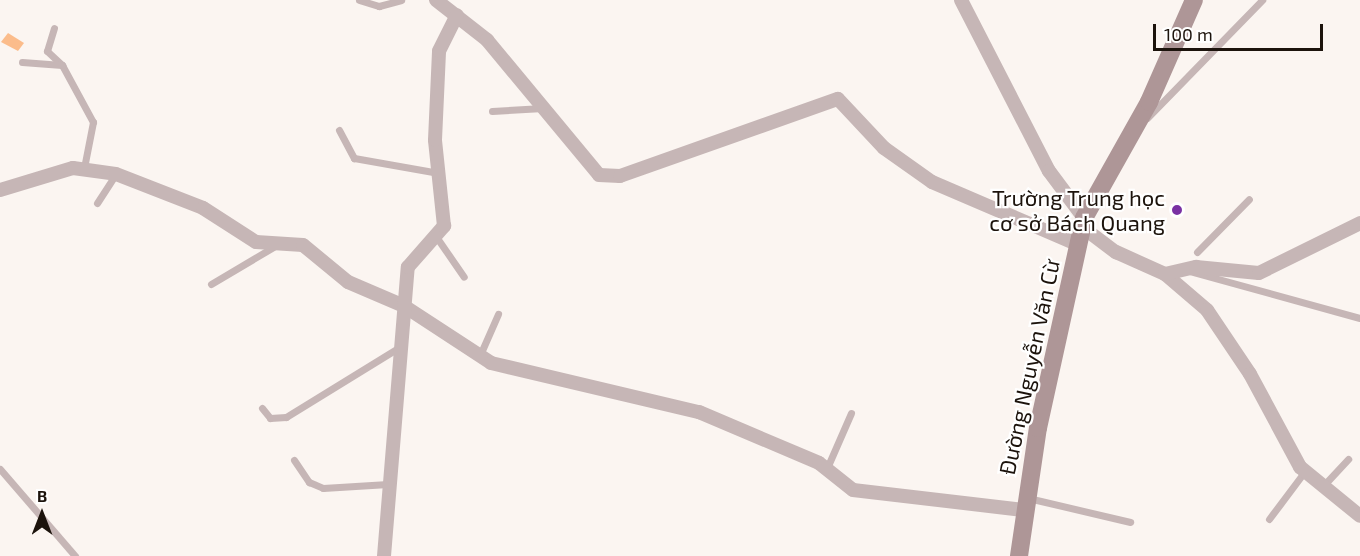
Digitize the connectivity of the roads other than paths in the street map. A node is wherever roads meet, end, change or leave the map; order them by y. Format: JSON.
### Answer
{"nodes":[{"id":1,"x":359,"y":0,"type":"edge"},
{"id":2,"x":400,"y":0,"type":"edge"},
{"id":3,"x":436,"y":0,"type":"edge"},
{"id":4,"x":961,"y":0,"type":"edge"},
{"id":5,"x":1194,"y":0,"type":"edge"},
{"id":6,"x":1262,"y":0,"type":"edge"},
{"id":7,"x":457,"y":15,"type":"junction"},
{"id":8,"x":54,"y":28,"type":"dead end"},
{"id":9,"x":22,"y":62,"type":"dead end"},
{"id":10,"x":62,"y":65,"type":"junction"},
{"id":11,"x":544,"y":108,"type":"junction"},
{"id":12,"x":492,"y":111,"type":"dead end"},
{"id":13,"x":339,"y":130,"type":"dead end"},
{"id":14,"x":1127,"y":136,"type":"junction"},
{"id":15,"x":84,"y":168,"type":"junction"},
{"id":16,"x":439,"y":173,"type":"junction"},
{"id":17,"x":116,"y":174,"type":"junction"},
{"id":18,"x":0,"y":189,"type":"edge"},
{"id":19,"x":1249,"y":199,"type":"dead end"},
{"id":20,"x":97,"y":203,"type":"dead end"},
{"id":21,"x":1360,"y":223,"type":"edge"},
{"id":22,"x":1083,"y":230,"type":"junction"},
{"id":23,"x":437,"y":238,"type":"junction"},
{"id":24,"x":274,"y":246,"type":"junction"},
{"id":25,"x":1197,"y":252,"type":"dead end"},
{"id":26,"x":1188,"y":266,"type":"junction"},
{"id":27,"x":1165,"y":274,"type":"junction"},
{"id":28,"x":464,"y":277,"type":"dead end"},
{"id":29,"x":212,"y":284,"type":"dead end"},
{"id":30,"x":404,"y":306,"type":"junction"},
{"id":31,"x":498,"y":314,"type":"dead end"},
{"id":32,"x":1360,"y":318,"type":"edge"},
{"id":33,"x":400,"y":347,"type":"junction"},
{"id":34,"x":479,"y":358,"type":"junction"},
{"id":35,"x":262,"y":408,"type":"dead end"},
{"id":36,"x":851,"y":413,"type":"dead end"},
{"id":37,"x":1348,"y":459,"type":"dead end"},
{"id":38,"x":294,"y":460,"type":"dead end"},
{"id":39,"x":827,"y":468,"type":"junction"},
{"id":40,"x":0,"y":469,"type":"edge"},
{"id":41,"x":1305,"y":471,"type":"junction"},
{"id":42,"x":388,"y":484,"type":"junction"},
{"id":43,"x":1323,"y":486,"type":"junction"},
{"id":44,"x":1025,"y":504,"type":"junction"},
{"id":45,"x":1358,"y":510,"type":"edge"},
{"id":46,"x":1269,"y":519,"type":"dead end"},
{"id":47,"x":1130,"y":522,"type":"dead end"},
{"id":48,"x":75,"y":556,"type":"edge"},
{"id":49,"x":384,"y":556,"type":"edge"},
{"id":50,"x":1019,"y":556,"type":"edge"}],
"edges":[{"from":1,"to":2,"type":"lane"},
{"from":3,"to":7,"type":"street"},
{"from":4,"to":22,"type":"street"},
{"from":5,"to":14,"type":"street","name":"Đường Nguyễn Văn Cừ"},
{"from":6,"to":14,"type":"lane"},
{"from":7,"to":11,"type":"street"},
{"from":7,"to":16,"type":"street"},
{"from":8,"to":10,"type":"lane"},
{"from":9,"to":10,"type":"lane"},
{"from":10,"to":15,"type":"lane"},
{"from":11,"to":12,"type":"lane"},
{"from":11,"to":22,"type":"street"},
{"from":13,"to":16,"type":"lane"},
{"from":14,"to":22,"type":"street","name":"Đường Nguyễn Văn Cừ"},
{"from":15,"to":17,"type":"street"},
{"from":15,"to":18,"type":"street"},
{"from":16,"to":23,"type":"street"},
{"from":17,"to":20,"type":"lane"},
{"from":17,"to":24,"type":"street"},
{"from":19,"to":25,"type":"lane"},
{"from":21,"to":26,"type":"street"},
{"from":22,"to":27,"type":"street"},
{"from":22,"to":44,"type":"street","name":"Đường Nguyễn Văn Cừ"},
{"from":23,"to":28,"type":"lane"},
{"from":23,"to":30,"type":"street"},
{"from":24,"to":29,"type":"lane"},
{"from":24,"to":30,"type":"street"},
{"from":26,"to":27,"type":"street"},
{"from":26,"to":32,"type":"lane"},
{"from":27,"to":41,"type":"street"},
{"from":30,"to":33,"type":"street"},
{"from":30,"to":34,"type":"street"},
{"from":31,"to":34,"type":"lane"},
{"from":33,"to":35,"type":"lane"},
{"from":33,"to":42,"type":"street"},
{"from":34,"to":39,"type":"street"},
{"from":36,"to":39,"type":"lane"},
{"from":37,"to":43,"type":"lane"},
{"from":38,"to":42,"type":"lane"},
{"from":39,"to":44,"type":"street"},
{"from":40,"to":48,"type":"lane"},
{"from":41,"to":43,"type":"street"},
{"from":41,"to":46,"type":"lane"},
{"from":42,"to":49,"type":"street"},
{"from":43,"to":45,"type":"street"},
{"from":44,"to":47,"type":"lane"},
{"from":44,"to":50,"type":"street","name":"Đường Nguyễn Văn Cừ"}]}
